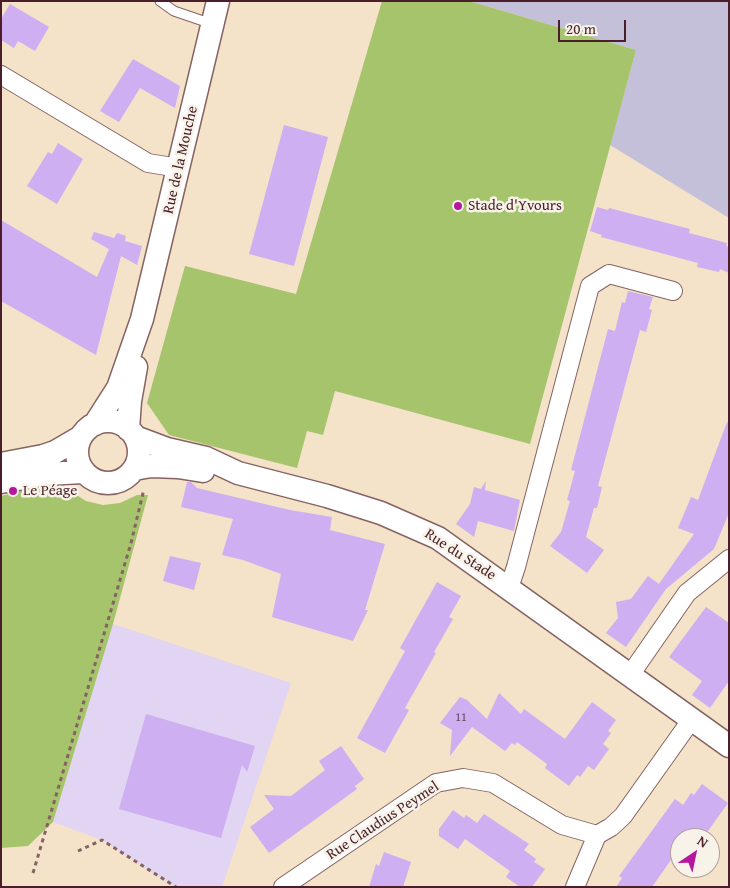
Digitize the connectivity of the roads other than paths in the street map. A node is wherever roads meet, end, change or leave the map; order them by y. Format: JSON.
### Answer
{"nodes":[{"id":1,"x":160,"y":1,"type":"edge"},
{"id":2,"x":218,"y":1,"type":"edge"},
{"id":3,"x":213,"y":24,"type":"junction"},
{"id":4,"x":1,"y":76,"type":"edge"},
{"id":5,"x":179,"y":168,"type":"junction"},
{"id":6,"x":673,"y":291,"type":"dead end"},
{"id":7,"x":142,"y":319,"type":"junction"},
{"id":8,"x":87,"y":431,"type":"junction"},
{"id":9,"x":132,"y":433,"type":"junction"},
{"id":10,"x":1,"y":464,"type":"edge"},
{"id":11,"x":134,"y":469,"type":"junction"},
{"id":12,"x":84,"y":472,"type":"junction"},
{"id":13,"x":238,"y":473,"type":"junction"},
{"id":14,"x":1,"y":482,"type":"edge"},
{"id":15,"x":729,"y":559,"type":"edge"},
{"id":16,"x":509,"y":588,"type":"junction"},
{"id":17,"x":630,"y":675,"type":"junction"},
{"id":18,"x":692,"y":720,"type":"junction"},
{"id":19,"x":729,"y":746,"type":"edge"},
{"id":20,"x":597,"y":835,"type":"junction"},
{"id":21,"x":283,"y":887,"type":"edge"},
{"id":22,"x":575,"y":887,"type":"edge"}],
"edges":[{"from":1,"to":3,"type":"lane"},
{"from":2,"to":3,"type":"street","name":"Rue de la Mouche"},
{"from":3,"to":5,"type":"street","name":"Rue de la Mouche"},
{"from":4,"to":5,"type":"street"},
{"from":5,"to":7,"type":"street","name":"Rue de la Mouche"},
{"from":6,"to":16,"type":"street"},
{"from":7,"to":8,"type":"street","name":"Rue de la Mouche"},
{"from":7,"to":9,"type":"street","name":"Rue de la Mouche"},
{"from":8,"to":9,"type":"street","name":"Rue du Stade"},
{"from":8,"to":10,"type":"street"},
{"from":8,"to":12,"type":"street"},
{"from":9,"to":11,"type":"street"},
{"from":9,"to":13,"type":"street","name":"Rue du Stade"},
{"from":11,"to":12,"type":"street","name":"Rue du Stade"},
{"from":11,"to":13,"type":"street","name":"Rue du Stade"},
{"from":12,"to":14,"type":"street"},
{"from":13,"to":16,"type":"street","name":"Rue du Stade"},
{"from":15,"to":17,"type":"street"},
{"from":16,"to":17,"type":"street","name":"Rue du Stade"},
{"from":17,"to":18,"type":"street","name":"Rue du Stade"},
{"from":18,"to":19,"type":"street","name":"Rue du Stade"},
{"from":18,"to":20,"type":"street"},
{"from":20,"to":21,"type":"street","name":"Rue Claudius Peymel"},
{"from":20,"to":22,"type":"street"}]}
